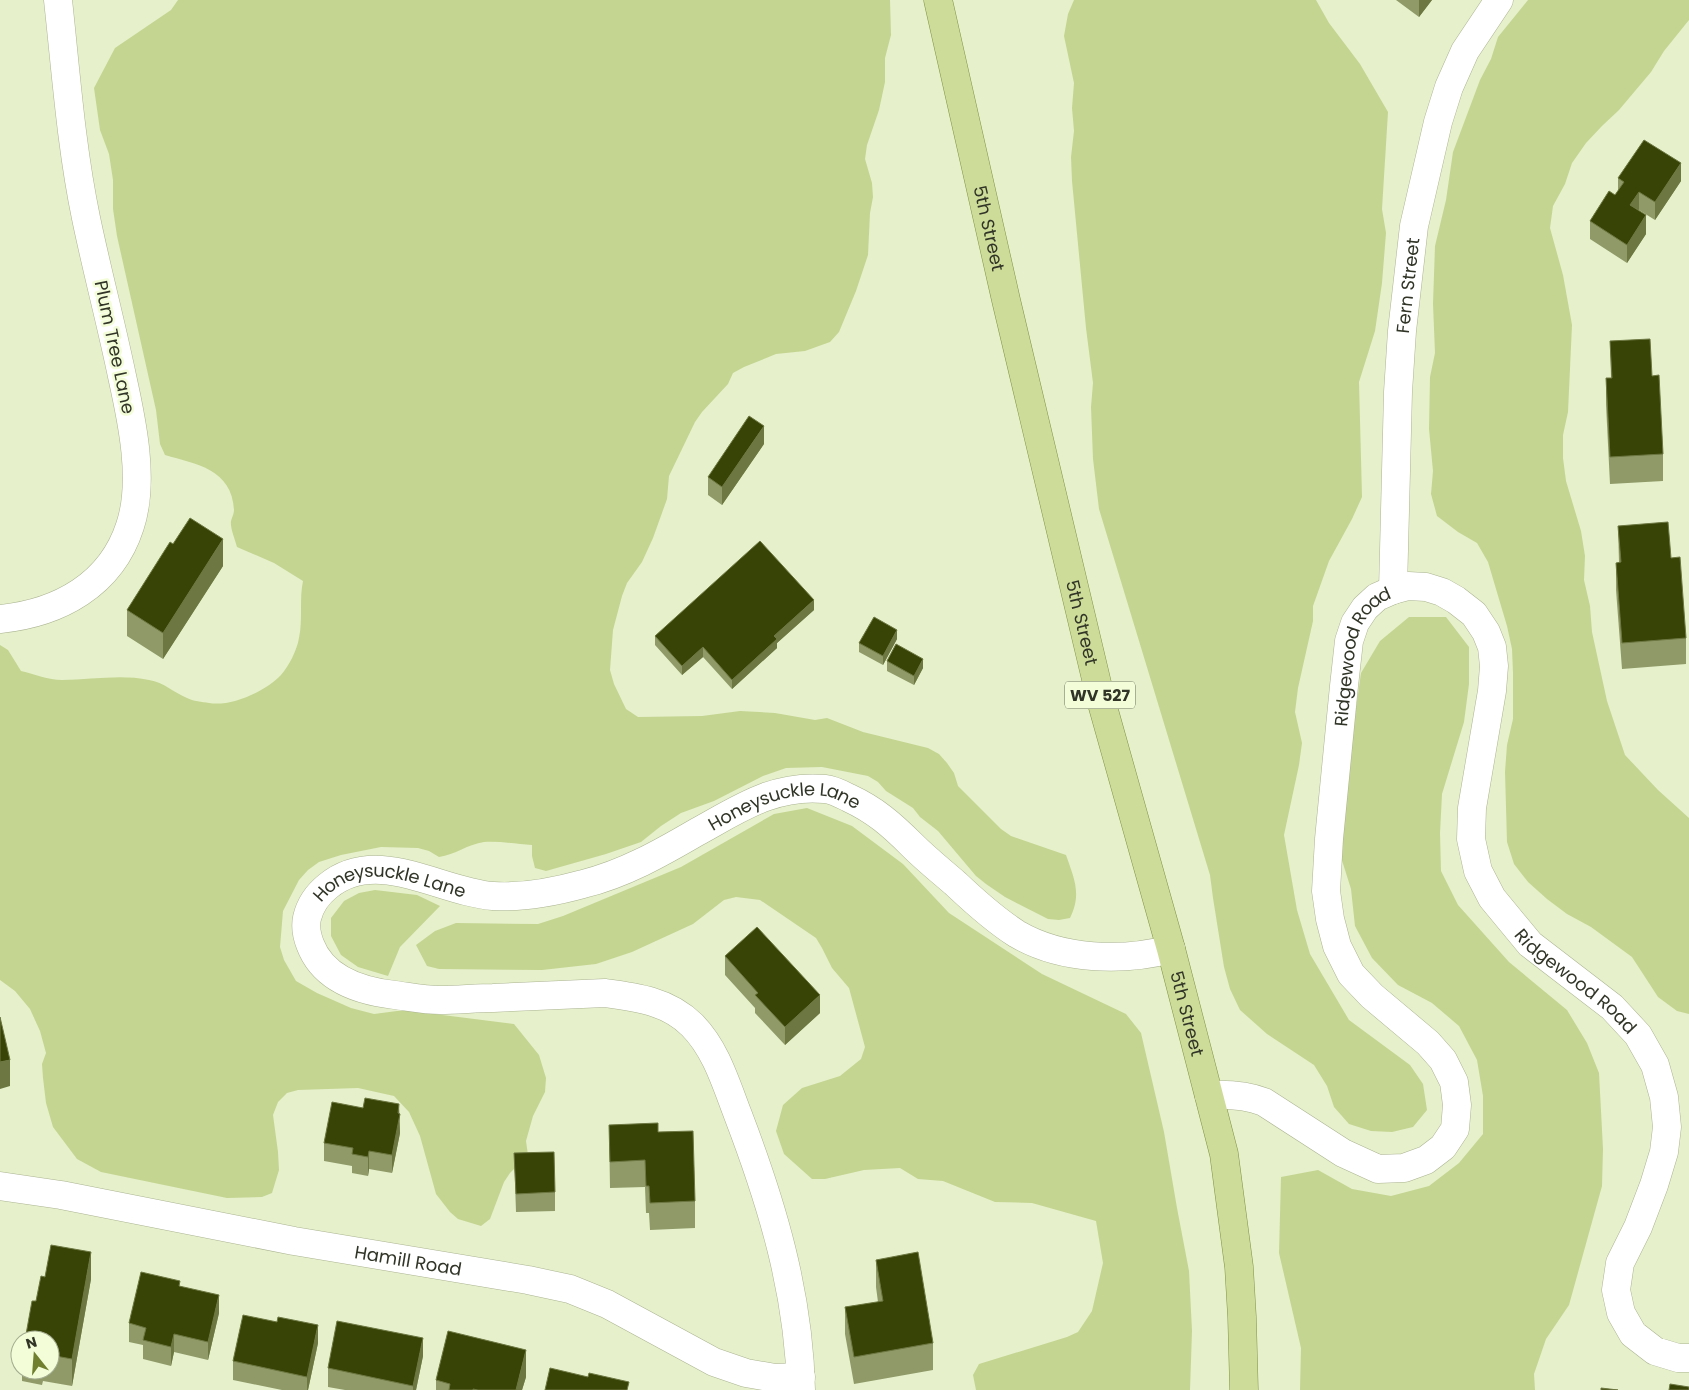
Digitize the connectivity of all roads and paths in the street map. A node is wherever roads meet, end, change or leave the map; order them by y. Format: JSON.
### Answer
{"nodes":[{"id":1,"x":58,"y":0,"type":"edge"},
{"id":2,"x":938,"y":0,"type":"edge"},
{"id":3,"x":1499,"y":0,"type":"edge"},
{"id":4,"x":1393,"y":590,"type":"junction"},
{"id":5,"x":0,"y":619,"type":"edge"},
{"id":6,"x":1171,"y":949,"type":"junction"},
{"id":7,"x":1210,"y":1095,"type":"junction"},
{"id":8,"x":0,"y":1186,"type":"edge"},
{"id":9,"x":1689,"y":1358,"type":"edge"},
{"id":10,"x":801,"y":1384,"type":"edge"},
{"id":11,"x":1244,"y":1390,"type":"edge"}],
"edges":[{"from":1,"to":5,"type":"street","name":"Plum Tree Lane"},
{"from":2,"to":6,"type":"main road","name":"5th Street","number":"WV 527"},
{"from":3,"to":4,"type":"street","name":"Fern Street"},
{"from":4,"to":7,"type":"street","name":"Ridgewood Road"},
{"from":4,"to":9,"type":"street","name":"Ridgewood Road"},
{"from":6,"to":7,"type":"main road","name":"5th Street","number":"WV 527"},
{"from":6,"to":10,"type":"street","name":"Honeysuckle Lane"},
{"from":7,"to":11,"type":"main road","name":"5th Street","number":"WV 527"},
{"from":8,"to":10,"type":"street","name":"Hamill Road"}]}
